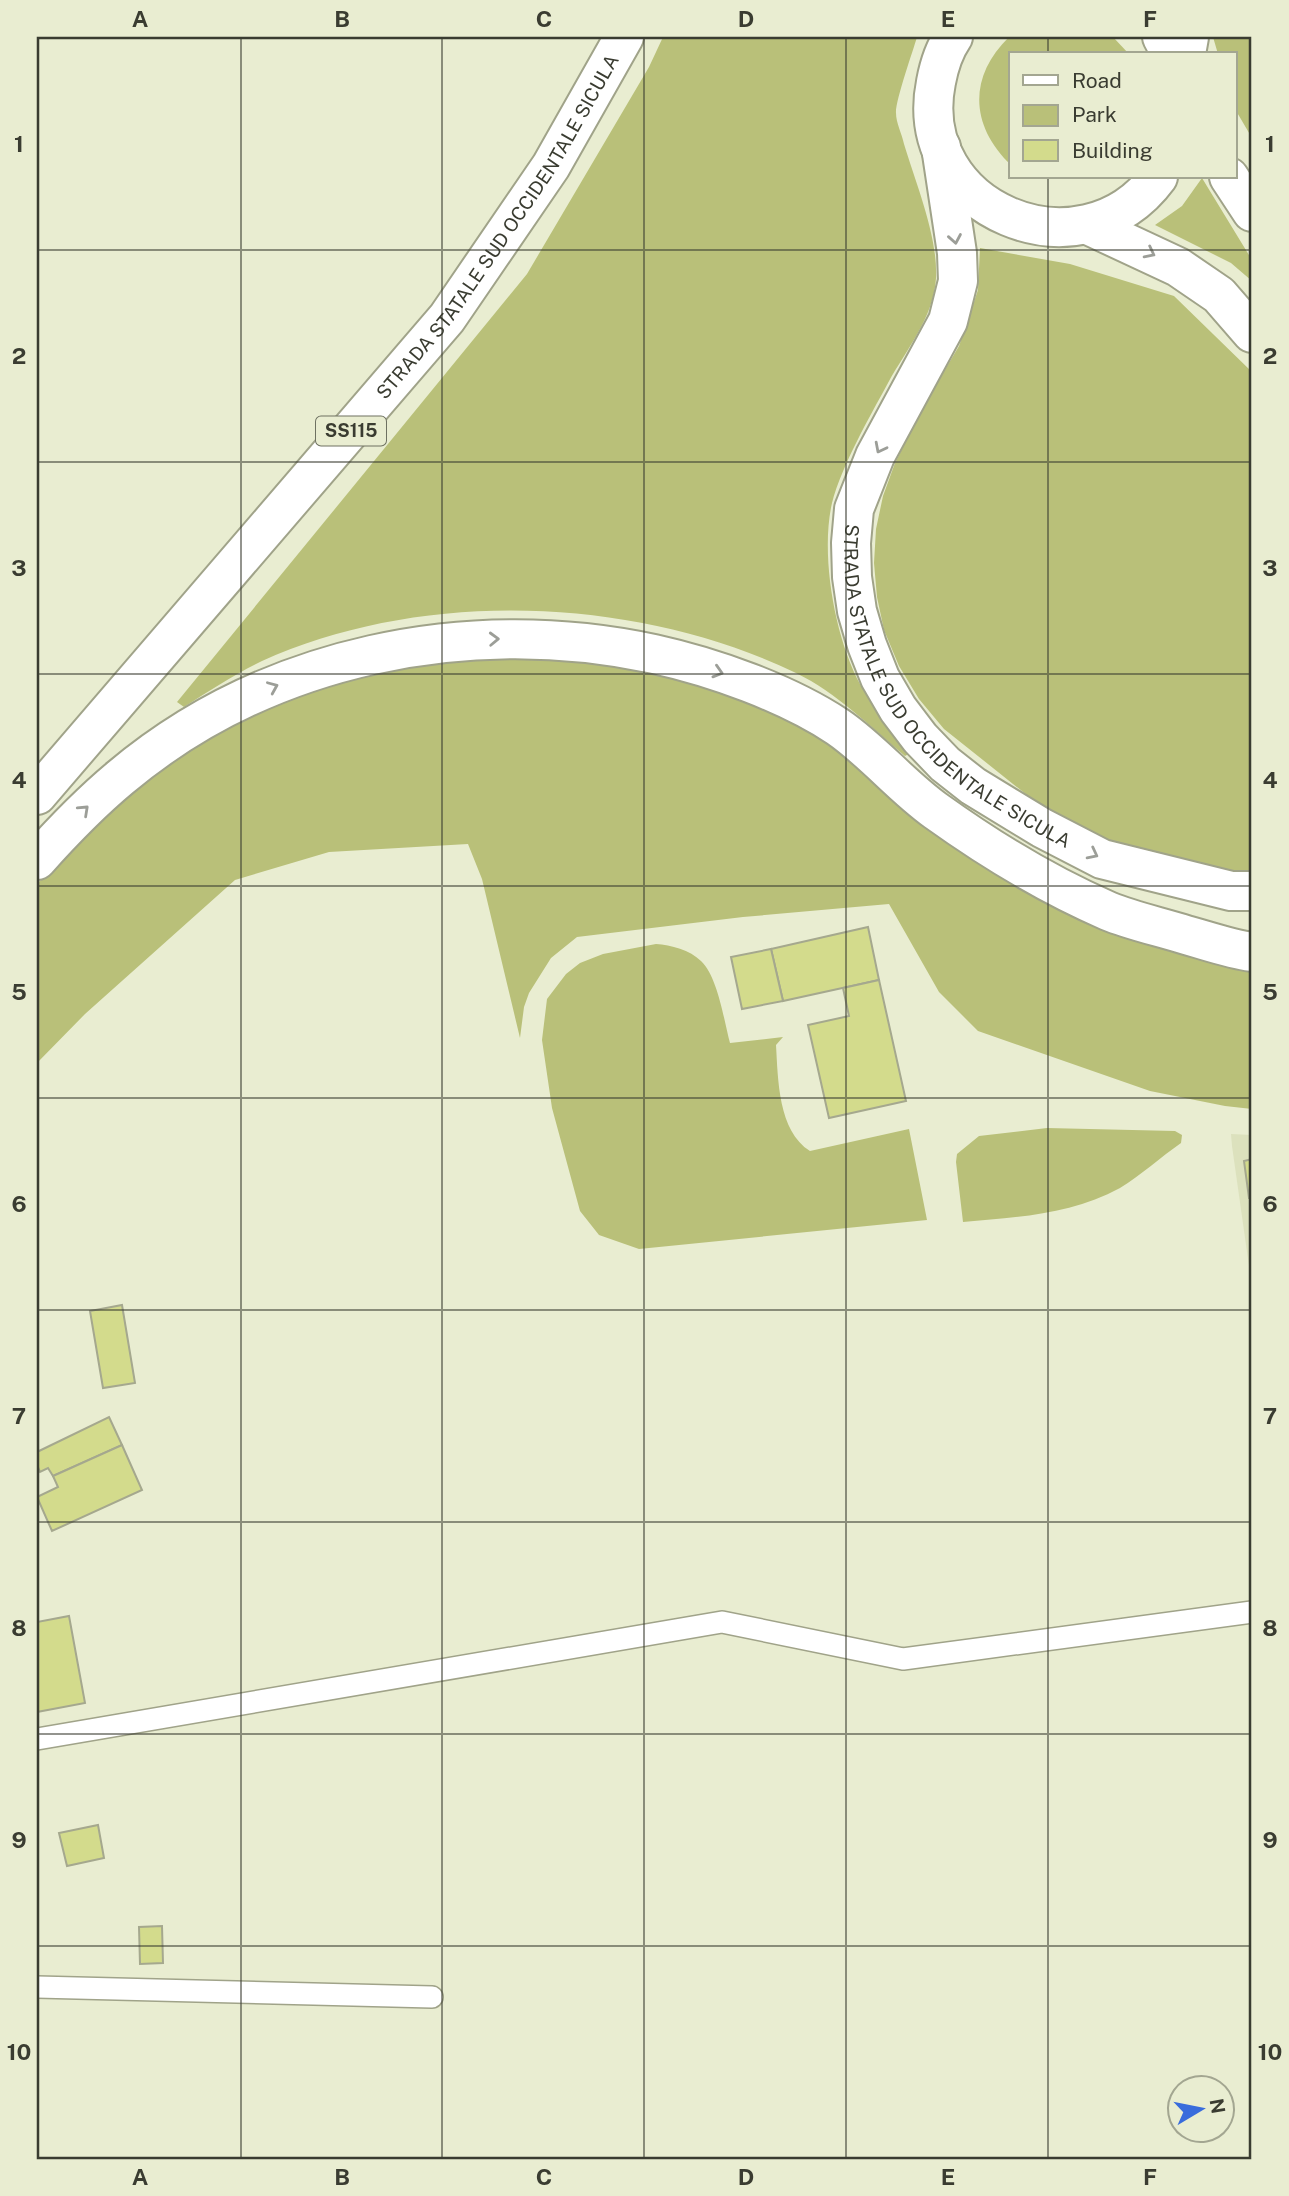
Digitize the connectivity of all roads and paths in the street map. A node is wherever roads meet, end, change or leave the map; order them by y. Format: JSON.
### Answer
{"nodes":[{"id":1,"x":624,"y":37,"type":"edge"},
{"id":2,"x":951,"y":39,"type":"edge"},
{"id":3,"x":941,"y":147,"type":"junction"},
{"id":4,"x":1157,"y":178,"type":"edge"},
{"id":5,"x":1088,"y":225,"type":"junction"},
{"id":6,"x":1252,"y":333,"type":"edge"},
{"id":7,"x":37,"y":795,"type":"edge"},
{"id":8,"x":37,"y":860,"type":"edge"},
{"id":9,"x":1252,"y":891,"type":"edge"},
{"id":10,"x":1252,"y":952,"type":"edge"},
{"id":11,"x":1252,"y":1612,"type":"edge"},
{"id":12,"x":37,"y":1740,"type":"edge"},
{"id":13,"x":37,"y":1987,"type":"edge"},
{"id":14,"x":432,"y":1997,"type":"dead end"}],
"edges":[{"from":1,"to":7,"type":"main road","name":"STRADA STATALE SUD OCCIDENTALE SICULA","number":"SS115"},
{"from":2,"to":3,"type":"main road","name":"STRADA STATALE SUD OCCIDENTALE SICULA"},
{"from":3,"to":5,"type":"main road"},
{"from":3,"to":9,"type":"main road","name":"STRADA STATALE SUD OCCIDENTALE SICULA","one_way":true},
{"from":4,"to":5,"type":"main road"},
{"from":5,"to":6,"type":"main road","one_way":true},
{"from":8,"to":10,"type":"main road","one_way":true},
{"from":11,"to":12,"type":"lane"},
{"from":13,"to":14,"type":"lane"}]}
